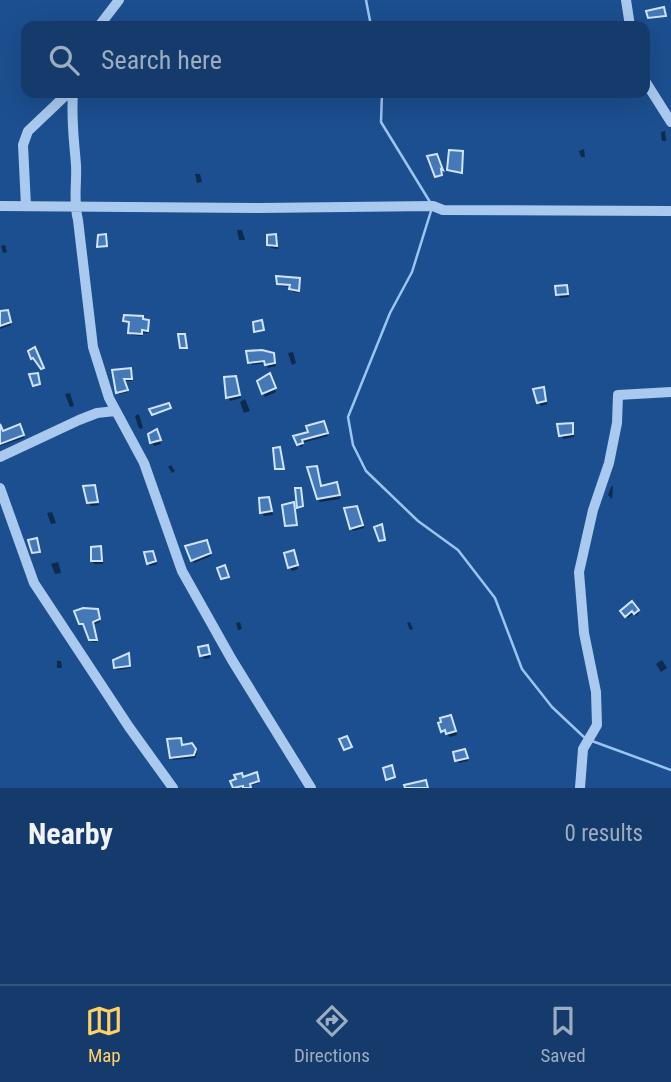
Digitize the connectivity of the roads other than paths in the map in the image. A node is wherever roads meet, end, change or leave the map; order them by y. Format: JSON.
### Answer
{"nodes":[{"id":1,"x":119,"y":0,"type":"edge"},
{"id":2,"x":626,"y":0,"type":"edge"},
{"id":3,"x":104,"y":21,"type":"edge"},
{"id":4,"x":629,"y":21,"type":"edge"},
{"id":5,"x":650,"y":89,"type":"edge"},
{"id":6,"x":64,"y":98,"type":"edge"},
{"id":7,"x":70,"y":98,"type":"edge"},
{"id":8,"x":671,"y":122,"type":"edge"},
{"id":9,"x":0,"y":206,"type":"edge"},
{"id":10,"x":26,"y":206,"type":"junction"},
{"id":11,"x":74,"y":207,"type":"junction"},
{"id":12,"x":671,"y":211,"type":"edge"},
{"id":13,"x":671,"y":392,"type":"edge"},
{"id":14,"x":115,"y":411,"type":"junction"},
{"id":15,"x":0,"y":457,"type":"edge"},
{"id":16,"x":0,"y":488,"type":"edge"},
{"id":17,"x":309,"y":787,"type":"edge"},
{"id":18,"x":173,"y":788,"type":"edge"},
{"id":19,"x":580,"y":788,"type":"edge"}],
"edges":[{"from":1,"to":3,"type":"street"},
{"from":2,"to":4,"type":"street"},
{"from":5,"to":8,"type":"street"},
{"from":6,"to":10,"type":"street"},
{"from":7,"to":11,"type":"street"},
{"from":9,"to":10,"type":"street"},
{"from":10,"to":11,"type":"street"},
{"from":11,"to":12,"type":"street"},
{"from":11,"to":14,"type":"street"},
{"from":13,"to":19,"type":"street"},
{"from":14,"to":15,"type":"street"},
{"from":14,"to":17,"type":"street"},
{"from":16,"to":18,"type":"street"}]}
